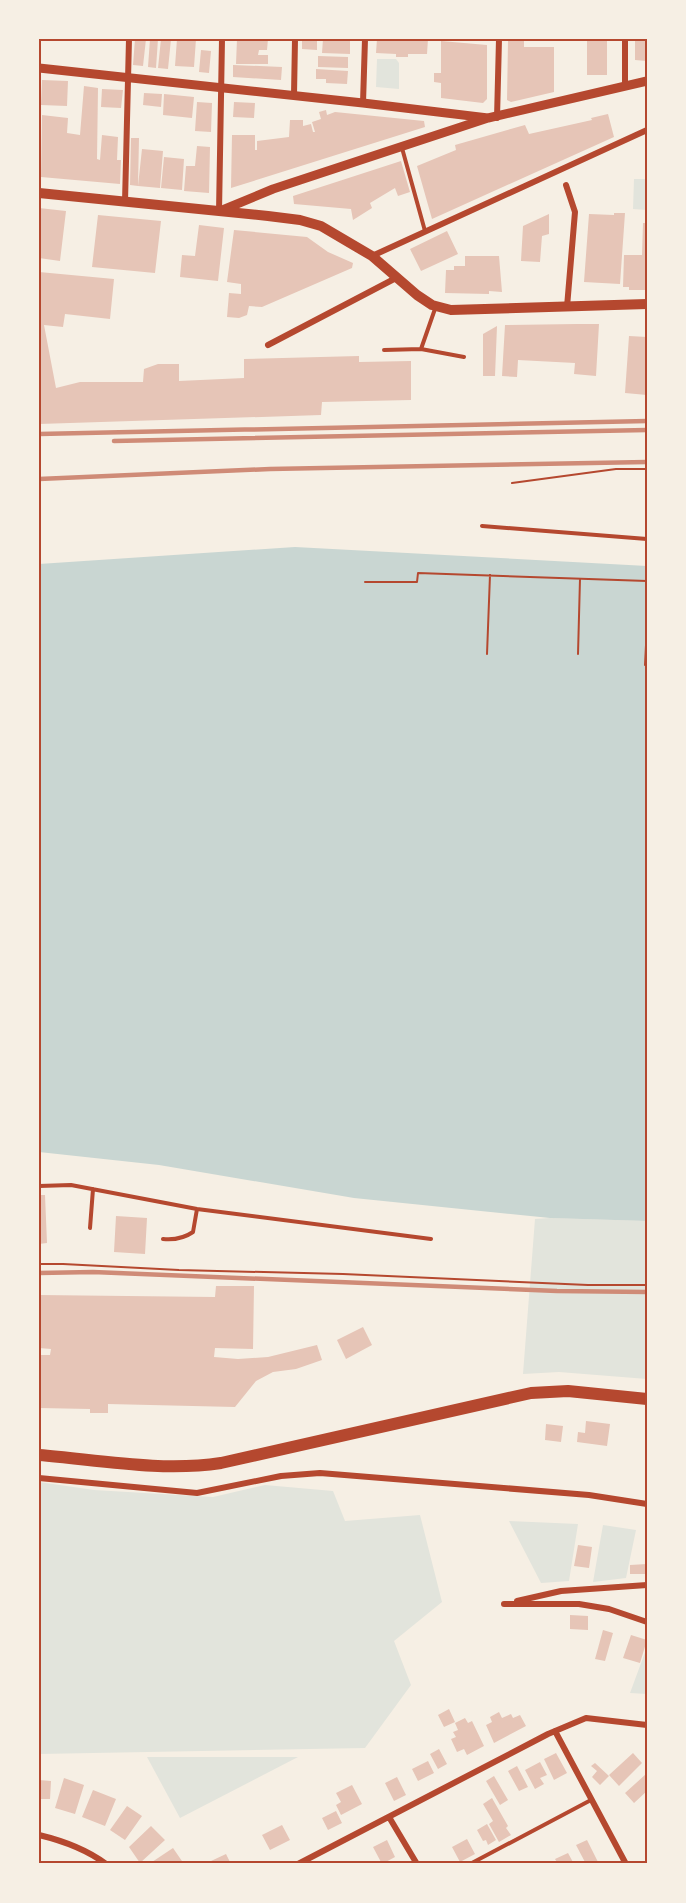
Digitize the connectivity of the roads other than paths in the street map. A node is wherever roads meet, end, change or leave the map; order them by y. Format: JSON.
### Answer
{"nodes":[{"id":1,"x":129,"y":39,"type":"edge"},
{"id":2,"x":222,"y":39,"type":"edge"},
{"id":3,"x":295,"y":39,"type":"edge"},
{"id":4,"x":365,"y":39,"type":"edge"},
{"id":5,"x":499,"y":39,"type":"edge"},
{"id":6,"x":625,"y":39,"type":"edge"},
{"id":7,"x":39,"y":68,"type":"edge"},
{"id":8,"x":129,"y":78,"type":"junction"},
{"id":9,"x":647,"y":81,"type":"edge"},
{"id":10,"x":625,"y":87,"type":"junction"},
{"id":11,"x":221,"y":88,"type":"junction"},
{"id":12,"x":294,"y":96,"type":"junction"},
{"id":13,"x":363,"y":103,"type":"junction"},
{"id":14,"x":493,"y":118,"type":"junction"},
{"id":15,"x":647,"y":130,"type":"edge"},
{"id":16,"x":402,"y":147,"type":"junction"},
{"id":17,"x":566,"y":185,"type":"dead end"},
{"id":18,"x":39,"y":193,"type":"edge"},
{"id":19,"x":125,"y":202,"type":"junction"},
{"id":20,"x":219,"y":212,"type":"junction"},
{"id":21,"x":425,"y":231,"type":"junction"},
{"id":22,"x":372,"y":256,"type":"junction"},
{"id":23,"x":396,"y":278,"type":"junction"},
{"id":24,"x":647,"y":304,"type":"edge"},
{"id":25,"x":436,"y":306,"type":"junction"},
{"id":26,"x":567,"y":306,"type":"junction"},
{"id":27,"x":268,"y":345,"type":"dead end"},
{"id":28,"x":421,"y":349,"type":"junction"},
{"id":29,"x":384,"y":350,"type":"dead end"},
{"id":30,"x":464,"y":357,"type":"dead end"},
{"id":31,"x":482,"y":526,"type":"dead end"},
{"id":32,"x":647,"y":539,"type":"edge"},
{"id":33,"x":39,"y":1186,"type":"edge"},
{"id":34,"x":93,"y":1189,"type":"junction"},
{"id":35,"x":196,"y":1209,"type":"junction"},
{"id":36,"x":90,"y":1228,"type":"dead end"},
{"id":37,"x":163,"y":1239,"type":"dead end"},
{"id":38,"x":431,"y":1239,"type":"dead end"},
{"id":39,"x":647,"y":1399,"type":"edge"},
{"id":40,"x":39,"y":1455,"type":"edge"},
{"id":41,"x":39,"y":1478,"type":"edge"},
{"id":42,"x":647,"y":1504,"type":"edge"},
{"id":43,"x":647,"y":1585,"type":"edge"},
{"id":44,"x":647,"y":1622,"type":"edge"},
{"id":45,"x":647,"y":1725,"type":"edge"},
{"id":46,"x":555,"y":1731,"type":"junction"},
{"id":47,"x":591,"y":1800,"type":"junction"},
{"id":48,"x":389,"y":1817,"type":"junction"},
{"id":49,"x":39,"y":1835,"type":"edge"},
{"id":50,"x":106,"y":1864,"type":"edge"},
{"id":51,"x":298,"y":1864,"type":"edge"},
{"id":52,"x":417,"y":1864,"type":"edge"},
{"id":53,"x":470,"y":1864,"type":"edge"},
{"id":54,"x":626,"y":1864,"type":"edge"}],
"edges":[{"from":1,"to":8,"type":"street"},
{"from":2,"to":11,"type":"street"},
{"from":3,"to":12,"type":"street"},
{"from":4,"to":13,"type":"street"},
{"from":5,"to":14,"type":"street"},
{"from":6,"to":10,"type":"street"},
{"from":7,"to":8,"type":"street"},
{"from":8,"to":11,"type":"street"},
{"from":8,"to":19,"type":"street"},
{"from":9,"to":10,"type":"street"},
{"from":10,"to":14,"type":"street"},
{"from":11,"to":12,"type":"street"},
{"from":11,"to":20,"type":"street"},
{"from":12,"to":13,"type":"street"},
{"from":13,"to":14,"type":"street"},
{"from":14,"to":16,"type":"street"},
{"from":15,"to":21,"type":"street"},
{"from":16,"to":20,"type":"street"},
{"from":16,"to":21,"type":"lane"},
{"from":17,"to":26,"type":"street"},
{"from":18,"to":19,"type":"main road"},
{"from":19,"to":20,"type":"main road"},
{"from":20,"to":22,"type":"main road"},
{"from":21,"to":22,"type":"street"},
{"from":22,"to":23,"type":"main road"},
{"from":23,"to":25,"type":"main road"},
{"from":23,"to":27,"type":"street"},
{"from":24,"to":26,"type":"main road"},
{"from":25,"to":26,"type":"main road"},
{"from":25,"to":28,"type":"lane"},
{"from":28,"to":29,"type":"lane"},
{"from":28,"to":30,"type":"lane"},
{"from":31,"to":32,"type":"lane"},
{"from":33,"to":34,"type":"lane"},
{"from":34,"to":35,"type":"lane"},
{"from":34,"to":36,"type":"lane"},
{"from":35,"to":37,"type":"lane"},
{"from":35,"to":38,"type":"lane"},
{"from":39,"to":40,"type":"highway"},
{"from":41,"to":42,"type":"street"},
{"from":43,"to":44,"type":"street"},
{"from":45,"to":46,"type":"street"},
{"from":46,"to":47,"type":"street"},
{"from":46,"to":48,"type":"street"},
{"from":47,"to":53,"type":"lane"},
{"from":47,"to":54,"type":"street"},
{"from":48,"to":51,"type":"street"},
{"from":48,"to":52,"type":"street"},
{"from":49,"to":50,"type":"street"}]}
